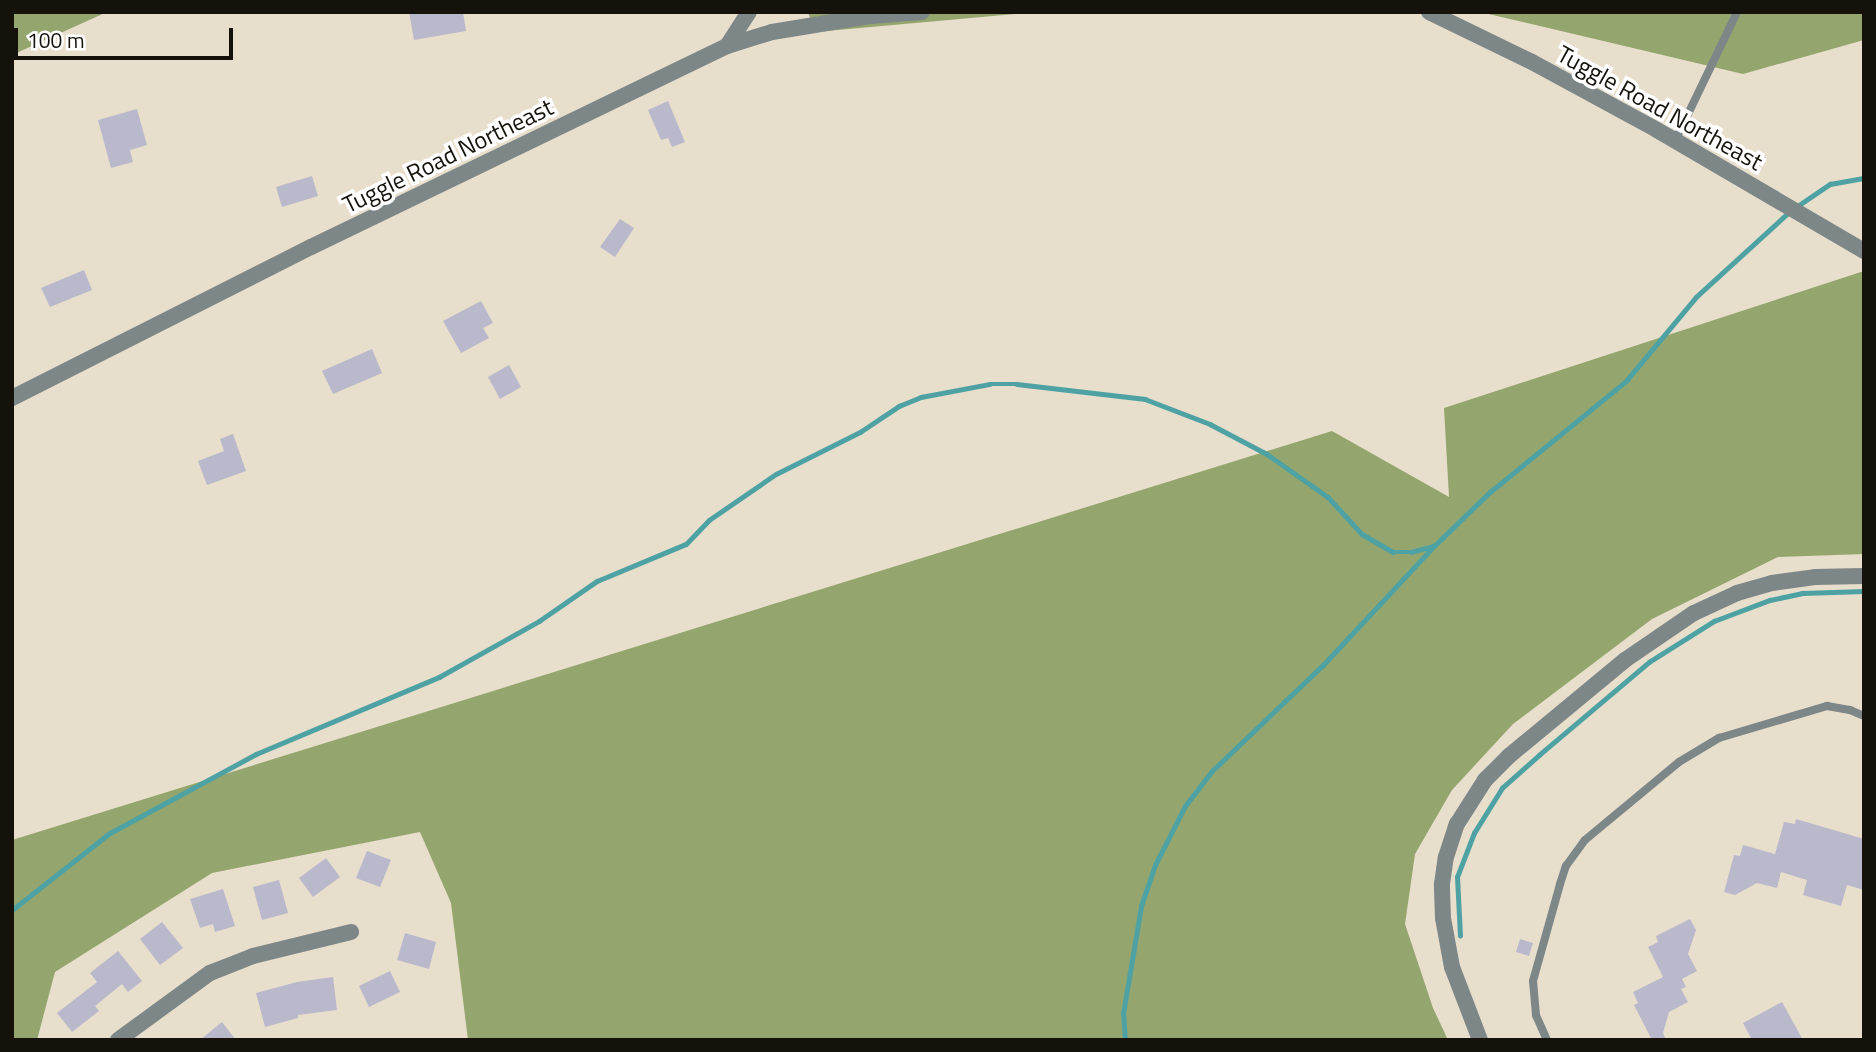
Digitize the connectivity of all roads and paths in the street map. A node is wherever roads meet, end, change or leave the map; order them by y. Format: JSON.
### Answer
{"nodes":[{"id":1,"x":749,"y":12,"type":"edge"},
{"id":2,"x":922,"y":12,"type":"edge"},
{"id":3,"x":1429,"y":12,"type":"edge"},
{"id":4,"x":1737,"y":12,"type":"edge"},
{"id":5,"x":727,"y":46,"type":"junction"},
{"id":6,"x":1675,"y":141,"type":"junction"},
{"id":7,"x":1864,"y":251,"type":"edge"},
{"id":8,"x":12,"y":398,"type":"edge"},
{"id":9,"x":1864,"y":576,"type":"edge"},
{"id":10,"x":1864,"y":716,"type":"edge"},
{"id":11,"x":351,"y":932,"type":"dead end"},
{"id":12,"x":128,"y":1037,"type":"edge"},
{"id":13,"x":1480,"y":1040,"type":"edge"},
{"id":14,"x":1546,"y":1040,"type":"edge"}],
"edges":[{"from":1,"to":5,"type":"street"},
{"from":2,"to":5,"type":"street","name":"Tuggle Road Northeast"},
{"from":3,"to":6,"type":"street","name":"Tuggle Road Northeast"},
{"from":4,"to":6,"type":"lane"},
{"from":5,"to":8,"type":"street","name":"Tuggle Road Northeast"},
{"from":6,"to":7,"type":"street","name":"Tuggle Road Northeast"},
{"from":9,"to":13,"type":"street"},
{"from":10,"to":14,"type":"lane"},
{"from":11,"to":12,"type":"street"}]}
